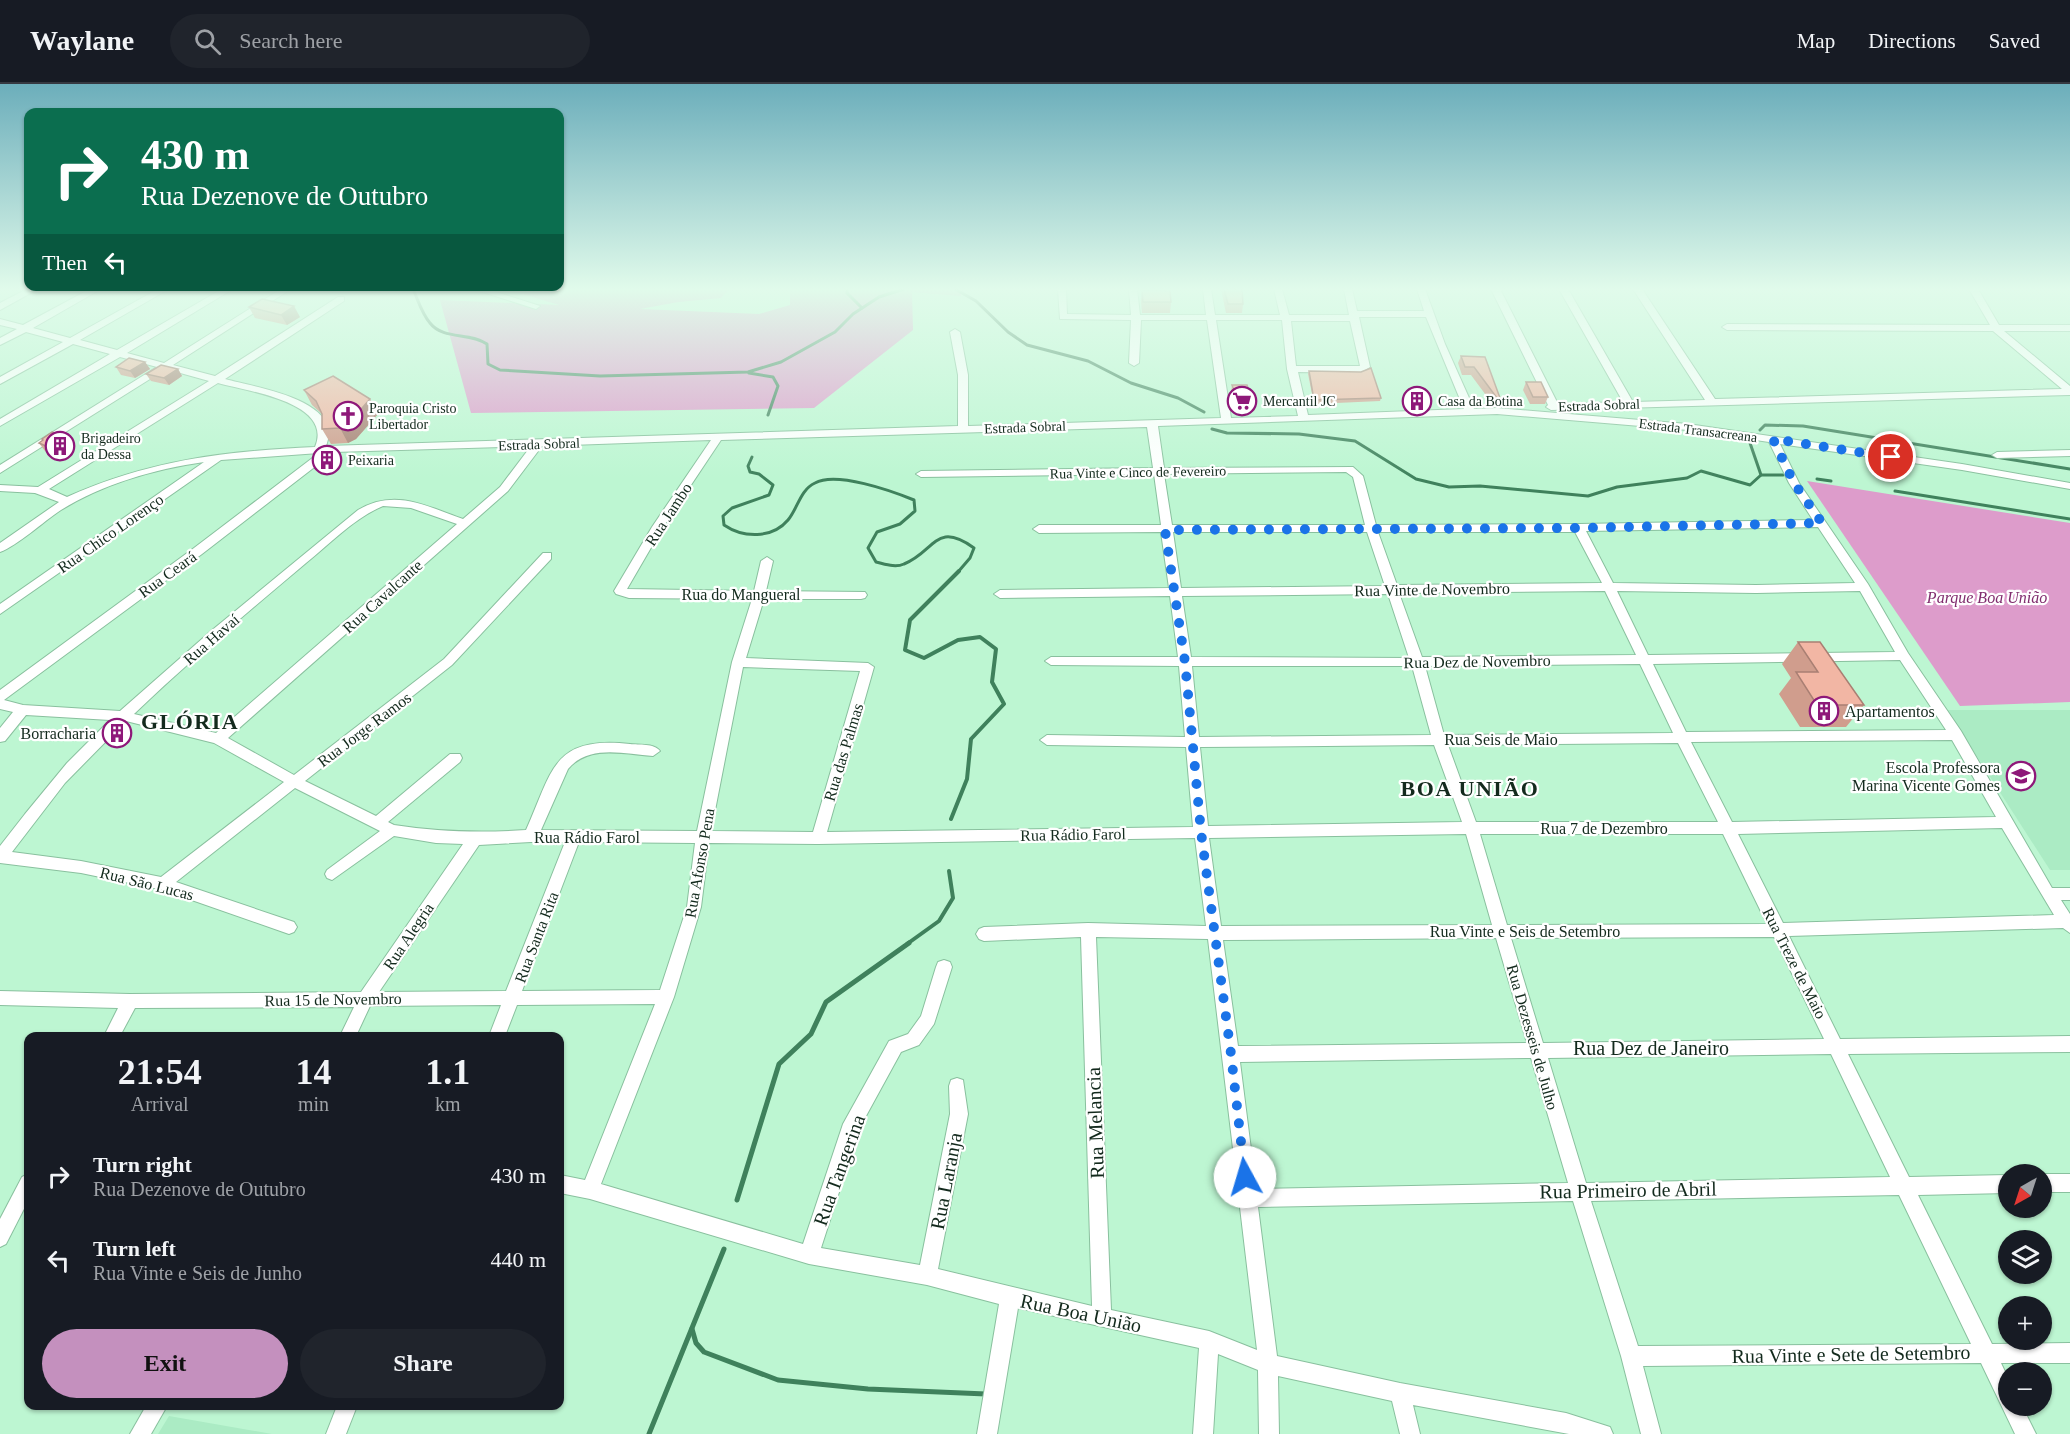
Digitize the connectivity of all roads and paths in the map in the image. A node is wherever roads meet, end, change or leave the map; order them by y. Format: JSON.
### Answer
{"nodes":[{"id":1,"x":52,"y":352,"type":"edge"},
{"id":2,"x":108,"y":352,"type":"edge"},
{"id":3,"x":119,"y":352,"type":"edge"},
{"id":4,"x":188,"y":352,"type":"edge"},
{"id":5,"x":259,"y":352,"type":"edge"},
{"id":6,"x":959,"y":352,"type":"edge"},
{"id":7,"x":1134,"y":352,"type":"edge"},
{"id":8,"x":1217,"y":352,"type":"edge"},
{"id":9,"x":1290,"y":352,"type":"edge"},
{"id":10,"x":1361,"y":352,"type":"edge"},
{"id":11,"x":1445,"y":352,"type":"edge"},
{"id":12,"x":1527,"y":352,"type":"edge"},
{"id":13,"x":1599,"y":352,"type":"edge"},
{"id":14,"x":1679,"y":352,"type":"edge"},
{"id":15,"x":2024,"y":352,"type":"edge"},
{"id":16,"x":116,"y":354,"type":"junction"},
{"id":17,"x":1134,"y":363,"type":"dead end"},
{"id":18,"x":164,"y":367,"type":"junction"},
{"id":19,"x":1292,"y":369,"type":"junction"},
{"id":20,"x":215,"y":380,"type":"junction"},
{"id":21,"x":0,"y":381,"type":"edge"},
{"id":22,"x":2070,"y":391,"type":"edge"},
{"id":23,"x":1712,"y":402,"type":"junction"},
{"id":24,"x":1629,"y":403,"type":"junction"},
{"id":25,"x":1554,"y":406,"type":"junction"},
{"id":26,"x":1468,"y":410,"type":"junction"},
{"id":27,"x":1538,"y":413,"type":"junction"},
{"id":28,"x":1304,"y":418,"type":"junction"},
{"id":29,"x":1226,"y":420,"type":"junction"},
{"id":30,"x":0,"y":423,"type":"edge"},
{"id":31,"x":1152,"y":423,"type":"junction"},
{"id":32,"x":963,"y":429,"type":"junction"},
{"id":33,"x":718,"y":437,"type":"junction"},
{"id":34,"x":1773,"y":439,"type":"junction"},
{"id":35,"x":538,"y":444,"type":"junction"},
{"id":36,"x":325,"y":449,"type":"junction"},
{"id":37,"x":2070,"y":453,"type":"edge"},
{"id":38,"x":1997,"y":455,"type":"dead end"},
{"id":39,"x":221,"y":456,"type":"junction"},
{"id":40,"x":0,"y":470,"type":"edge"},
{"id":41,"x":1354,"y":471,"type":"joint"},
{"id":42,"x":1161,"y":473,"type":"junction"},
{"id":43,"x":921,"y":474,"type":"dead end"},
{"id":44,"x":2070,"y":486,"type":"edge"},
{"id":45,"x":0,"y":488,"type":"edge"},
{"id":46,"x":42,"y":489,"type":"junction"},
{"id":47,"x":67,"y":502,"type":"junction"},
{"id":48,"x":465,"y":523,"type":"junction"},
{"id":49,"x":1822,"y":523,"type":"junction"},
{"id":50,"x":1371,"y":528,"type":"junction"},
{"id":51,"x":1579,"y":528,"type":"junction"},
{"id":52,"x":1039,"y":529,"type":"dead end"},
{"id":53,"x":1165,"y":530,"type":"junction"},
{"id":54,"x":0,"y":548,"type":"edge"},
{"id":55,"x":547,"y":556,"type":"dead end"},
{"id":56,"x":767,"y":561,"type":"dead end"},
{"id":57,"x":1611,"y":587,"type":"junction"},
{"id":58,"x":1864,"y":587,"type":"junction"},
{"id":59,"x":1393,"y":590,"type":"junction"},
{"id":60,"x":1174,"y":591,"type":"junction"},
{"id":61,"x":621,"y":592,"type":"joint"},
{"id":62,"x":759,"y":594,"type":"junction"},
{"id":63,"x":1000,"y":594,"type":"dead end"},
{"id":64,"x":861,"y":595,"type":"dead end"},
{"id":65,"x":0,"y":610,"type":"edge"},
{"id":66,"x":1904,"y":656,"type":"junction"},
{"id":67,"x":1645,"y":659,"type":"junction"},
{"id":68,"x":1051,"y":661,"type":"dead end"},
{"id":69,"x":1185,"y":662,"type":"junction"},
{"id":70,"x":1417,"y":662,"type":"junction"},
{"id":71,"x":738,"y":663,"type":"junction"},
{"id":72,"x":0,"y":697,"type":"edge"},
{"id":73,"x":0,"y":704,"type":"edge"},
{"id":74,"x":23,"y":710,"type":"junction"},
{"id":75,"x":124,"y":716,"type":"junction"},
{"id":76,"x":1956,"y":735,"type":"junction"},
{"id":77,"x":0,"y":737,"type":"edge"},
{"id":78,"x":218,"y":739,"type":"junction"},
{"id":79,"x":1439,"y":739,"type":"junction"},
{"id":80,"x":1683,"y":739,"type":"junction"},
{"id":81,"x":1047,"y":740,"type":"dead end"},
{"id":82,"x":1192,"y":742,"type":"junction"},
{"id":83,"x":653,"y":751,"type":"dead end"},
{"id":84,"x":455,"y":758,"type":"dead end"},
{"id":85,"x":295,"y":782,"type":"junction"},
{"id":86,"x":2007,"y":822,"type":"junction"},
{"id":87,"x":377,"y":823,"type":"junction"},
{"id":88,"x":1471,"y":828,"type":"junction"},
{"id":89,"x":1728,"y":828,"type":"junction"},
{"id":90,"x":392,"y":830,"type":"junction"},
{"id":91,"x":1201,"y":832,"type":"junction"},
{"id":92,"x":531,"y":836,"type":"junction"},
{"id":93,"x":574,"y":837,"type":"junction"},
{"id":94,"x":703,"y":837,"type":"junction"},
{"id":95,"x":818,"y":838,"type":"junction"},
{"id":96,"x":474,"y":839,"type":"junction"},
{"id":97,"x":0,"y":857,"type":"edge"},
{"id":98,"x":332,"y":874,"type":"dead end"},
{"id":99,"x":163,"y":884,"type":"junction"},
{"id":100,"x":2048,"y":894,"type":"junction"},
{"id":101,"x":2070,"y":894,"type":"edge"},
{"id":102,"x":2068,"y":923,"type":"edge"},
{"id":103,"x":289,"y":927,"type":"dead end"},
{"id":104,"x":1088,"y":930,"type":"junction"},
{"id":105,"x":1502,"y":930,"type":"junction"},
{"id":106,"x":1779,"y":930,"type":"junction"},
{"id":107,"x":1214,"y":933,"type":"junction"},
{"id":108,"x":984,"y":934,"type":"dead end"},
{"id":109,"x":944,"y":968,"type":"dead end"},
{"id":110,"x":513,"y":996,"type":"junction"},
{"id":111,"x":666,"y":997,"type":"junction"},
{"id":112,"x":0,"y":998,"type":"edge"},
{"id":113,"x":365,"y":999,"type":"junction"},
{"id":114,"x":130,"y":1001,"type":"junction"},
{"id":115,"x":114,"y":1032,"type":"edge"},
{"id":116,"x":350,"y":1032,"type":"edge"},
{"id":117,"x":499,"y":1032,"type":"edge"},
{"id":118,"x":2070,"y":1044,"type":"edge"},
{"id":119,"x":1837,"y":1047,"type":"junction"},
{"id":120,"x":1536,"y":1049,"type":"junction"},
{"id":121,"x":1231,"y":1054,"type":"junction"},
{"id":122,"x":957,"y":1086,"type":"dead end"},
{"id":123,"x":2070,"y":1183,"type":"edge"},
{"id":124,"x":1998,"y":1184,"type":"edge"},
{"id":125,"x":2052,"y":1184,"type":"edge"},
{"id":126,"x":564,"y":1185,"type":"edge"},
{"id":127,"x":1904,"y":1186,"type":"junction"},
{"id":128,"x":24,"y":1188,"type":"edge"},
{"id":129,"x":590,"y":1190,"type":"junction"},
{"id":130,"x":1579,"y":1190,"type":"junction"},
{"id":131,"x":1247,"y":1198,"type":"junction"},
{"id":132,"x":7,"y":1208,"type":"edge"},
{"id":133,"x":0,"y":1238,"type":"edge"},
{"id":134,"x":809,"y":1256,"type":"junction"},
{"id":135,"x":927,"y":1276,"type":"junction"},
{"id":136,"x":1010,"y":1297,"type":"junction"},
{"id":137,"x":1102,"y":1317,"type":"junction"},
{"id":138,"x":1209,"y":1341,"type":"junction"},
{"id":139,"x":1986,"y":1352,"type":"junction"},
{"id":140,"x":2070,"y":1353,"type":"edge"},
{"id":141,"x":1631,"y":1356,"type":"junction"},
{"id":142,"x":1268,"y":1364,"type":"junction"},
{"id":143,"x":1998,"y":1377,"type":"edge"},
{"id":144,"x":1400,"y":1393,"type":"junction"},
{"id":145,"x":155,"y":1410,"type":"edge"},
{"id":146,"x":345,"y":1410,"type":"edge"},
{"id":147,"x":2017,"y":1416,"type":"edge"},
{"id":148,"x":1569,"y":1428,"type":"edge"},
{"id":149,"x":140,"y":1434,"type":"edge"},
{"id":150,"x":336,"y":1434,"type":"edge"},
{"id":151,"x":987,"y":1434,"type":"edge"},
{"id":152,"x":1203,"y":1434,"type":"edge"},
{"id":153,"x":1269,"y":1434,"type":"edge"},
{"id":154,"x":1410,"y":1434,"type":"edge"},
{"id":155,"x":1603,"y":1434,"type":"edge"},
{"id":156,"x":1651,"y":1434,"type":"edge"},
{"id":157,"x":2026,"y":1434,"type":"edge"}],
"edges":[{"from":1,"to":21,"type":"street"},
{"from":2,"to":16,"type":"street"},
{"from":3,"to":16,"type":"street"},
{"from":4,"to":18,"type":"street"},
{"from":5,"to":20,"type":"street"},
{"from":6,"to":32,"type":"street"},
{"from":7,"to":17,"type":"street"},
{"from":8,"to":29,"type":"street"},
{"from":9,"to":19,"type":"street"},
{"from":10,"to":19,"type":"street"},
{"from":11,"to":26,"type":"street"},
{"from":12,"to":25,"type":"street"},
{"from":13,"to":24,"type":"street"},
{"from":14,"to":23,"type":"street"},
{"from":15,"to":22,"type":"street"},
{"from":16,"to":18,"type":"street"},
{"from":16,"to":30,"type":"street"},
{"from":18,"to":20,"type":"street"},
{"from":18,"to":40,"type":"street"},
{"from":19,"to":28,"type":"street"},
{"from":20,"to":36,"type":"street"},
{"from":20,"to":46,"type":"street"},
{"from":22,"to":23,"type":"street","name":"Estrada Sobral"},
{"from":23,"to":24,"type":"street","name":"Estrada Sobral"},
{"from":24,"to":25,"type":"street","name":"Estrada Sobral"},
{"from":25,"to":27,"type":"street","name":"Estrada Sobral"},
{"from":26,"to":27,"type":"street","name":"Estrada Sobral"},
{"from":26,"to":28,"type":"street","name":"Estrada Sobral"},
{"from":27,"to":34,"type":"street","name":"Estrada Transacreana"},
{"from":28,"to":29,"type":"street","name":"Estrada Sobral"},
{"from":29,"to":31,"type":"street","name":"Estrada Sobral"},
{"from":31,"to":32,"type":"street","name":"Estrada Sobral"},
{"from":31,"to":42,"type":"street"},
{"from":32,"to":33,"type":"street","name":"Estrada Sobral"},
{"from":33,"to":35,"type":"street","name":"Estrada Sobral"},
{"from":33,"to":61,"type":"street","name":"Rua Jambo"},
{"from":34,"to":44,"type":"street","name":"Estrada Transacreana"},
{"from":34,"to":49,"type":"street"},
{"from":35,"to":36,"type":"street","name":"Estrada Sobral"},
{"from":35,"to":48,"type":"street","name":"Rua Cavalcante"},
{"from":36,"to":39,"type":"street","name":"Estrada Sobral"},
{"from":36,"to":72,"type":"street","name":"Rua Ceará"},
{"from":37,"to":38,"type":"street"},
{"from":39,"to":47,"type":"street","name":"Estrada Sobral"},
{"from":39,"to":65,"type":"street","name":"Rua Chico Lorenço"},
{"from":41,"to":42,"type":"street","name":"Rua Vinte e Cinco de Fevereiro"},
{"from":41,"to":50,"type":"street","name":"Rua Dezesseis de Julho"},
{"from":42,"to":43,"type":"street","name":"Rua Vinte e Cinco de Fevereiro"},
{"from":42,"to":53,"type":"street"},
{"from":45,"to":46,"type":"street"},
{"from":46,"to":47,"type":"street"},
{"from":47,"to":54,"type":"street","name":"Estrada Sobral"},
{"from":48,"to":75,"type":"street","name":"Rua Havaí"},
{"from":48,"to":78,"type":"street","name":"Rua Cavalcante"},
{"from":49,"to":51,"type":"street"},
{"from":49,"to":58,"type":"street"},
{"from":50,"to":51,"type":"street"},
{"from":50,"to":53,"type":"street"},
{"from":50,"to":59,"type":"street","name":"Rua Dezesseis de Julho"},
{"from":51,"to":57,"type":"street","name":"Rua Treze de Maio"},
{"from":52,"to":53,"type":"street"},
{"from":53,"to":60,"type":"street"},
{"from":55,"to":85,"type":"street","name":"Rua Jorge Ramos"},
{"from":56,"to":62,"type":"street","name":"Rua Afonso Pena"},
{"from":57,"to":58,"type":"street","name":"Rua Vinte de Novembro"},
{"from":57,"to":59,"type":"street","name":"Rua Vinte de Novembro"},
{"from":57,"to":67,"type":"street","name":"Rua Treze de Maio"},
{"from":58,"to":66,"type":"street"},
{"from":59,"to":60,"type":"street","name":"Rua Vinte de Novembro"},
{"from":59,"to":70,"type":"street","name":"Rua Dezesseis de Julho"},
{"from":60,"to":63,"type":"street","name":"Rua Vinte de Novembro"},
{"from":60,"to":69,"type":"street"},
{"from":61,"to":62,"type":"street","name":"Rua do Mangueral"},
{"from":62,"to":64,"type":"street","name":"Rua do Mangueral"},
{"from":62,"to":71,"type":"street","name":"Rua Afonso Pena"},
{"from":66,"to":67,"type":"street","name":"Rua Dez de Novembro"},
{"from":66,"to":76,"type":"street"},
{"from":67,"to":70,"type":"street","name":"Rua Dez de Novembro"},
{"from":67,"to":80,"type":"street","name":"Rua Treze de Maio"},
{"from":68,"to":69,"type":"street","name":"Rua Dez de Novembro"},
{"from":69,"to":70,"type":"street","name":"Rua Dez de Novembro"},
{"from":69,"to":82,"type":"street"},
{"from":70,"to":79,"type":"street","name":"Rua Dezesseis de Julho"},
{"from":71,"to":94,"type":"street","name":"Rua Afonso Pena"},
{"from":71,"to":95,"type":"street","name":"Rua das Palmas"},
{"from":73,"to":74,"type":"street","name":"Rua Rádio Farol"},
{"from":74,"to":75,"type":"street","name":"Rua Rádio Farol"},
{"from":74,"to":77,"type":"street"},
{"from":75,"to":78,"type":"street","name":"Rua Rádio Farol"},
{"from":75,"to":97,"type":"street","name":"Rua Havaí"},
{"from":76,"to":80,"type":"street","name":"Rua Seis de Maio"},
{"from":76,"to":86,"type":"street"},
{"from":78,"to":85,"type":"street","name":"Rua Rádio Farol"},
{"from":79,"to":80,"type":"street","name":"Rua Seis de Maio"},
{"from":79,"to":82,"type":"street","name":"Rua Seis de Maio"},
{"from":79,"to":88,"type":"street","name":"Rua Dezesseis de Julho"},
{"from":80,"to":89,"type":"street","name":"Rua Treze de Maio"},
{"from":81,"to":82,"type":"street","name":"Rua Seis de Maio"},
{"from":82,"to":91,"type":"street"},
{"from":83,"to":92,"type":"street"},
{"from":84,"to":87,"type":"street"},
{"from":85,"to":87,"type":"street","name":"Rua Rádio Farol"},
{"from":85,"to":99,"type":"street","name":"Rua Jorge Ramos"},
{"from":86,"to":89,"type":"street","name":"Rua 7 de Dezembro"},
{"from":86,"to":100,"type":"street"},
{"from":87,"to":90,"type":"street","name":"Rua Rádio Farol"},
{"from":88,"to":89,"type":"street","name":"Rua 7 de Dezembro"},
{"from":88,"to":91,"type":"street","name":"Rua 7 de Dezembro"},
{"from":88,"to":105,"type":"street","name":"Rua Dezesseis de Julho"},
{"from":89,"to":106,"type":"street","name":"Rua Treze de Maio"},
{"from":90,"to":96,"type":"street","name":"Rua Rádio Farol"},
{"from":90,"to":98,"type":"street"},
{"from":91,"to":95,"type":"street","name":"Rua Rádio Farol"},
{"from":91,"to":107,"type":"street"},
{"from":92,"to":93,"type":"street","name":"Rua Rádio Farol"},
{"from":92,"to":96,"type":"street","name":"Rua Rádio Farol"},
{"from":93,"to":94,"type":"street","name":"Rua Rádio Farol"},
{"from":93,"to":110,"type":"street","name":"Rua Santa Rita"},
{"from":94,"to":95,"type":"street","name":"Rua Rádio Farol"},
{"from":94,"to":111,"type":"street","name":"Rua Afonso Pena"},
{"from":96,"to":113,"type":"street","name":"Rua Alegria"},
{"from":97,"to":99,"type":"street","name":"Rua São Lucas"},
{"from":99,"to":103,"type":"street","name":"Rua São Lucas"},
{"from":100,"to":101,"type":"street"},
{"from":100,"to":102,"type":"street"},
{"from":102,"to":106,"type":"street","name":"Rua Vinte e Seis de Setembro"},
{"from":104,"to":107,"type":"street","name":"Rua Vinte e Seis de Setembro"},
{"from":104,"to":108,"type":"street","name":"Rua Vinte e Seis de Setembro"},
{"from":104,"to":137,"type":"street","name":"Rua Melancia"},
{"from":105,"to":106,"type":"street","name":"Rua Vinte e Seis de Setembro"},
{"from":105,"to":107,"type":"street","name":"Rua Vinte e Seis de Setembro"},
{"from":105,"to":120,"type":"street","name":"Rua Dezesseis de Julho"},
{"from":106,"to":119,"type":"street","name":"Rua Treze de Maio"},
{"from":107,"to":121,"type":"street"},
{"from":109,"to":134,"type":"street","name":"Rua Tangerina"},
{"from":110,"to":111,"type":"street","name":"Rua 15 de Novembro"},
{"from":110,"to":113,"type":"street","name":"Rua 15 de Novembro"},
{"from":110,"to":117,"type":"street","name":"Rua Santa Rita"},
{"from":111,"to":129,"type":"street","name":"Rua Afonso Pena"},
{"from":112,"to":114,"type":"street","name":"Rua 15 de Novembro"},
{"from":113,"to":114,"type":"street","name":"Rua 15 de Novembro"},
{"from":113,"to":116,"type":"street","name":"Rua Alegria"},
{"from":114,"to":115,"type":"street"},
{"from":118,"to":119,"type":"street","name":"Rua Dez de Janeiro"},
{"from":119,"to":120,"type":"street","name":"Rua Dez de Janeiro"},
{"from":119,"to":127,"type":"street","name":"Rua Treze de Maio"},
{"from":120,"to":121,"type":"street","name":"Rua Dez de Janeiro"},
{"from":120,"to":130,"type":"street","name":"Rua Dezesseis de Julho"},
{"from":121,"to":131,"type":"street"},
{"from":122,"to":135,"type":"street","name":"Rua Laranja"},
{"from":123,"to":125,"type":"street"},
{"from":124,"to":127,"type":"street","name":"Rua Primeiro de Abril"},
{"from":126,"to":129,"type":"street","name":"Rua Boa União"},
{"from":127,"to":130,"type":"street","name":"Rua Primeiro de Abril"},
{"from":127,"to":139,"type":"street","name":"Rua Treze de Maio"},
{"from":128,"to":132,"type":"street"},
{"from":129,"to":134,"type":"street","name":"Rua Boa União"},
{"from":130,"to":131,"type":"street","name":"Rua Primeiro de Abril"},
{"from":130,"to":141,"type":"street","name":"Rua Dezesseis de Julho"},
{"from":131,"to":142,"type":"street"},
{"from":132,"to":133,"type":"street"},
{"from":134,"to":135,"type":"street","name":"Rua Boa União"},
{"from":135,"to":136,"type":"street","name":"Rua Boa União"},
{"from":136,"to":137,"type":"street","name":"Rua Boa União"},
{"from":136,"to":151,"type":"street"},
{"from":137,"to":138,"type":"street","name":"Rua Boa União"},
{"from":138,"to":142,"type":"street","name":"Rua Boa União"},
{"from":138,"to":152,"type":"street"},
{"from":139,"to":140,"type":"street","name":"Rua Vinte e Sete de Setembro"},
{"from":139,"to":141,"type":"street","name":"Rua Vinte e Sete de Setembro"},
{"from":139,"to":143,"type":"street","name":"Rua Treze de Maio"},
{"from":141,"to":156,"type":"street","name":"Rua Dezesseis de Julho"},
{"from":142,"to":144,"type":"street","name":"Rua Boa União"},
{"from":142,"to":153,"type":"street"},
{"from":144,"to":148,"type":"street","name":"Rua Boa União"},
{"from":144,"to":154,"type":"street"},
{"from":145,"to":149,"type":"street"},
{"from":146,"to":150,"type":"street"},
{"from":147,"to":157,"type":"street"},
{"from":148,"to":155,"type":"street","name":"Rua Boa União"}]}
